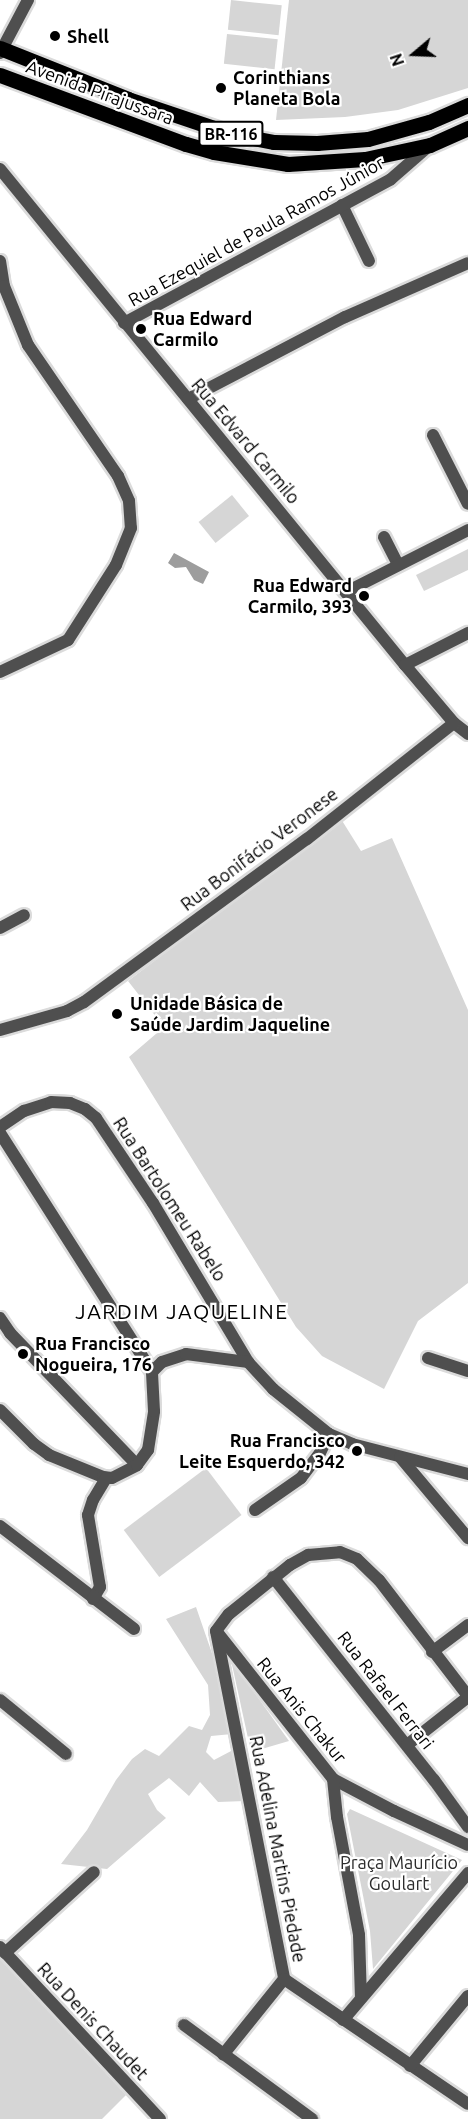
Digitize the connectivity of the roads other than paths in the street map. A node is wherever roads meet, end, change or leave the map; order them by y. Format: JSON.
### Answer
{"nodes":[{"id":1,"x":28,"y":0,"type":"edge"},
{"id":2,"x":1,"y":50,"type":"edge"},
{"id":3,"x":0,"y":75,"type":"edge"},
{"id":4,"x":468,"y":105,"type":"edge"},
{"id":5,"x":467,"y":130,"type":"edge"},
{"id":6,"x":232,"y":134,"type":"junction"},
{"id":7,"x":175,"y":140,"type":"junction"},
{"id":8,"x":430,"y":145,"type":"junction"},
{"id":9,"x":0,"y":169,"type":"edge"},
{"id":10,"x":342,"y":205,"type":"junction"},
{"id":11,"x":0,"y":261,"type":"edge"},
{"id":12,"x":369,"y":261,"type":"dead end"},
{"id":13,"x":468,"y":263,"type":"edge"},
{"id":14,"x":124,"y":323,"type":"junction"},
{"id":15,"x":188,"y":399,"type":"junction"},
{"id":16,"x":433,"y":435,"type":"dead end"},
{"id":17,"x":468,"y":504,"type":"edge"},
{"id":18,"x":468,"y":530,"type":"edge"},
{"id":19,"x":384,"y":537,"type":"dead end"},
{"id":20,"x":398,"y":565,"type":"junction"},
{"id":21,"x":346,"y":592,"type":"junction"},
{"id":22,"x":468,"y":633,"type":"edge"},
{"id":23,"x":405,"y":666,"type":"junction"},
{"id":24,"x":0,"y":672,"type":"edge"},
{"id":25,"x":454,"y":723,"type":"junction"},
{"id":26,"x":468,"y":734,"type":"edge"},
{"id":27,"x":24,"y":915,"type":"dead end"},
{"id":28,"x":0,"y":928,"type":"edge"},
{"id":29,"x":0,"y":1030,"type":"edge"},
{"id":30,"x":0,"y":1127,"type":"edge"},
{"id":31,"x":0,"y":1133,"type":"edge"},
{"id":32,"x":0,"y":1318,"type":"edge"},
{"id":33,"x":428,"y":1358,"type":"dead end"},
{"id":34,"x":248,"y":1362,"type":"junction"},
{"id":35,"x":468,"y":1371,"type":"edge"},
{"id":36,"x":152,"y":1372,"type":"junction"},
{"id":37,"x":0,"y":1410,"type":"edge"},
{"id":38,"x":329,"y":1434,"type":"junction"},
{"id":39,"x":400,"y":1457,"type":"junction"},
{"id":40,"x":137,"y":1465,"type":"junction"},
{"id":41,"x":468,"y":1474,"type":"edge"},
{"id":42,"x":106,"y":1478,"type":"junction"},
{"id":43,"x":255,"y":1510,"type":"dead end"},
{"id":44,"x":0,"y":1527,"type":"edge"},
{"id":45,"x":468,"y":1538,"type":"edge"},
{"id":46,"x":273,"y":1577,"type":"junction"},
{"id":47,"x":93,"y":1599,"type":"junction"},
{"id":48,"x":468,"y":1625,"type":"edge"},
{"id":49,"x":134,"y":1629,"type":"dead end"},
{"id":50,"x":216,"y":1631,"type":"junction"},
{"id":51,"x":432,"y":1652,"type":"junction"},
{"id":52,"x":468,"y":1697,"type":"edge"},
{"id":53,"x":0,"y":1701,"type":"edge"},
{"id":54,"x":407,"y":1745,"type":"junction"},
{"id":55,"x":66,"y":1754,"type":"dead end"},
{"id":56,"x":333,"y":1779,"type":"junction"},
{"id":57,"x":468,"y":1827,"type":"edge"},
{"id":58,"x":468,"y":1845,"type":"edge"},
{"id":59,"x":94,"y":1872,"type":"dead end"},
{"id":60,"x":468,"y":1873,"type":"edge"},
{"id":61,"x":3,"y":1950,"type":"edge"},
{"id":62,"x":284,"y":1979,"type":"junction"},
{"id":63,"x":468,"y":1996,"type":"edge"},
{"id":64,"x":361,"y":1998,"type":"junction"},
{"id":65,"x":343,"y":2020,"type":"junction"},
{"id":66,"x":184,"y":2025,"type":"dead end"},
{"id":67,"x":223,"y":2055,"type":"junction"},
{"id":68,"x":410,"y":2066,"type":"junction"},
{"id":69,"x":468,"y":2104,"type":"edge"},
{"id":70,"x":160,"y":2119,"type":"edge"},
{"id":71,"x":312,"y":2119,"type":"edge"}],
"edges":[{"from":1,"to":2,"type":"street"},
{"from":2,"to":6,"type":"main road","name":"Avenida Pirajussara","number":"BR-116"},
{"from":3,"to":7,"type":"main road","name":"Avenida Pirajussara","number":"BR-116"},
{"from":4,"to":6,"type":"main road","name":"Avenida Pirajussara","number":"BR-116"},
{"from":5,"to":8,"type":"main road","name":"Avenida Pirajussara","number":"BR-116"},
{"from":6,"to":7,"type":"main road"},
{"from":7,"to":8,"type":"main road","name":"Avenida Pirajussara","number":"BR-116"},
{"from":8,"to":10,"type":"street","name":"Rua Ezequiel de Paula Ramos Júnior"},
{"from":9,"to":14,"type":"street","name":"Rua Edvard Carmilo"},
{"from":10,"to":12,"type":"street"},
{"from":10,"to":14,"type":"street","name":"Rua Ezequiel de Paula Ramos Júnior"},
{"from":11,"to":24,"type":"street"},
{"from":13,"to":15,"type":"street"},
{"from":14,"to":15,"type":"street","name":"Rua Edvard Carmilo"},
{"from":15,"to":21,"type":"street","name":"Rua Edvard Carmilo"},
{"from":16,"to":17,"type":"street"},
{"from":18,"to":20,"type":"street"},
{"from":19,"to":20,"type":"street"},
{"from":20,"to":21,"type":"street"},
{"from":21,"to":23,"type":"street","name":"Rua Edvard Carmilo"},
{"from":22,"to":23,"type":"street"},
{"from":23,"to":25,"type":"street","name":"Rua Edvard Carmilo"},
{"from":25,"to":26,"type":"street","name":"Rua Edvard Carmilo"},
{"from":25,"to":29,"type":"street","name":"Rua Bonifácio Veronese"},
{"from":27,"to":28,"type":"street"},
{"from":30,"to":34,"type":"street","name":"Rua Bartolomeu Rabelo"},
{"from":31,"to":36,"type":"street"},
{"from":32,"to":40,"type":"street"},
{"from":33,"to":35,"type":"street"},
{"from":34,"to":36,"type":"street"},
{"from":34,"to":38,"type":"street","name":"Rua Bartolomeu Rabelo"},
{"from":36,"to":40,"type":"street"},
{"from":37,"to":42,"type":"street"},
{"from":38,"to":39,"type":"street"},
{"from":38,"to":43,"type":"street"},
{"from":39,"to":41,"type":"street"},
{"from":39,"to":45,"type":"street"},
{"from":40,"to":42,"type":"street"},
{"from":42,"to":47,"type":"street"},
{"from":44,"to":47,"type":"street"},
{"from":46,"to":50,"type":"street"},
{"from":46,"to":51,"type":"street"},
{"from":46,"to":54,"type":"street","name":"Rua Rafael Ferrari"},
{"from":47,"to":49,"type":"street"},
{"from":48,"to":51,"type":"street"},
{"from":50,"to":56,"type":"street","name":"Rua Anis Chakur"},
{"from":50,"to":62,"type":"street","name":"Rua Adelina Martins Piedade"},
{"from":51,"to":52,"type":"street"},
{"from":52,"to":54,"type":"street"},
{"from":53,"to":55,"type":"street"},
{"from":54,"to":57,"type":"street","name":"Rua Rafael Ferrari"},
{"from":56,"to":58,"type":"street","name":"Rua Anis Chakur"},
{"from":56,"to":64,"type":"street"},
{"from":59,"to":61,"type":"street"},
{"from":60,"to":64,"type":"street"},
{"from":61,"to":70,"type":"street","name":"Rua Denis Chaudet"},
{"from":62,"to":65,"type":"street"},
{"from":62,"to":67,"type":"street","name":"Rua Adelina Martins Piedade"},
{"from":63,"to":68,"type":"street"},
{"from":64,"to":65,"type":"street"},
{"from":65,"to":68,"type":"street"},
{"from":66,"to":67,"type":"street"},
{"from":67,"to":71,"type":"street"},
{"from":68,"to":69,"type":"street"}]}
